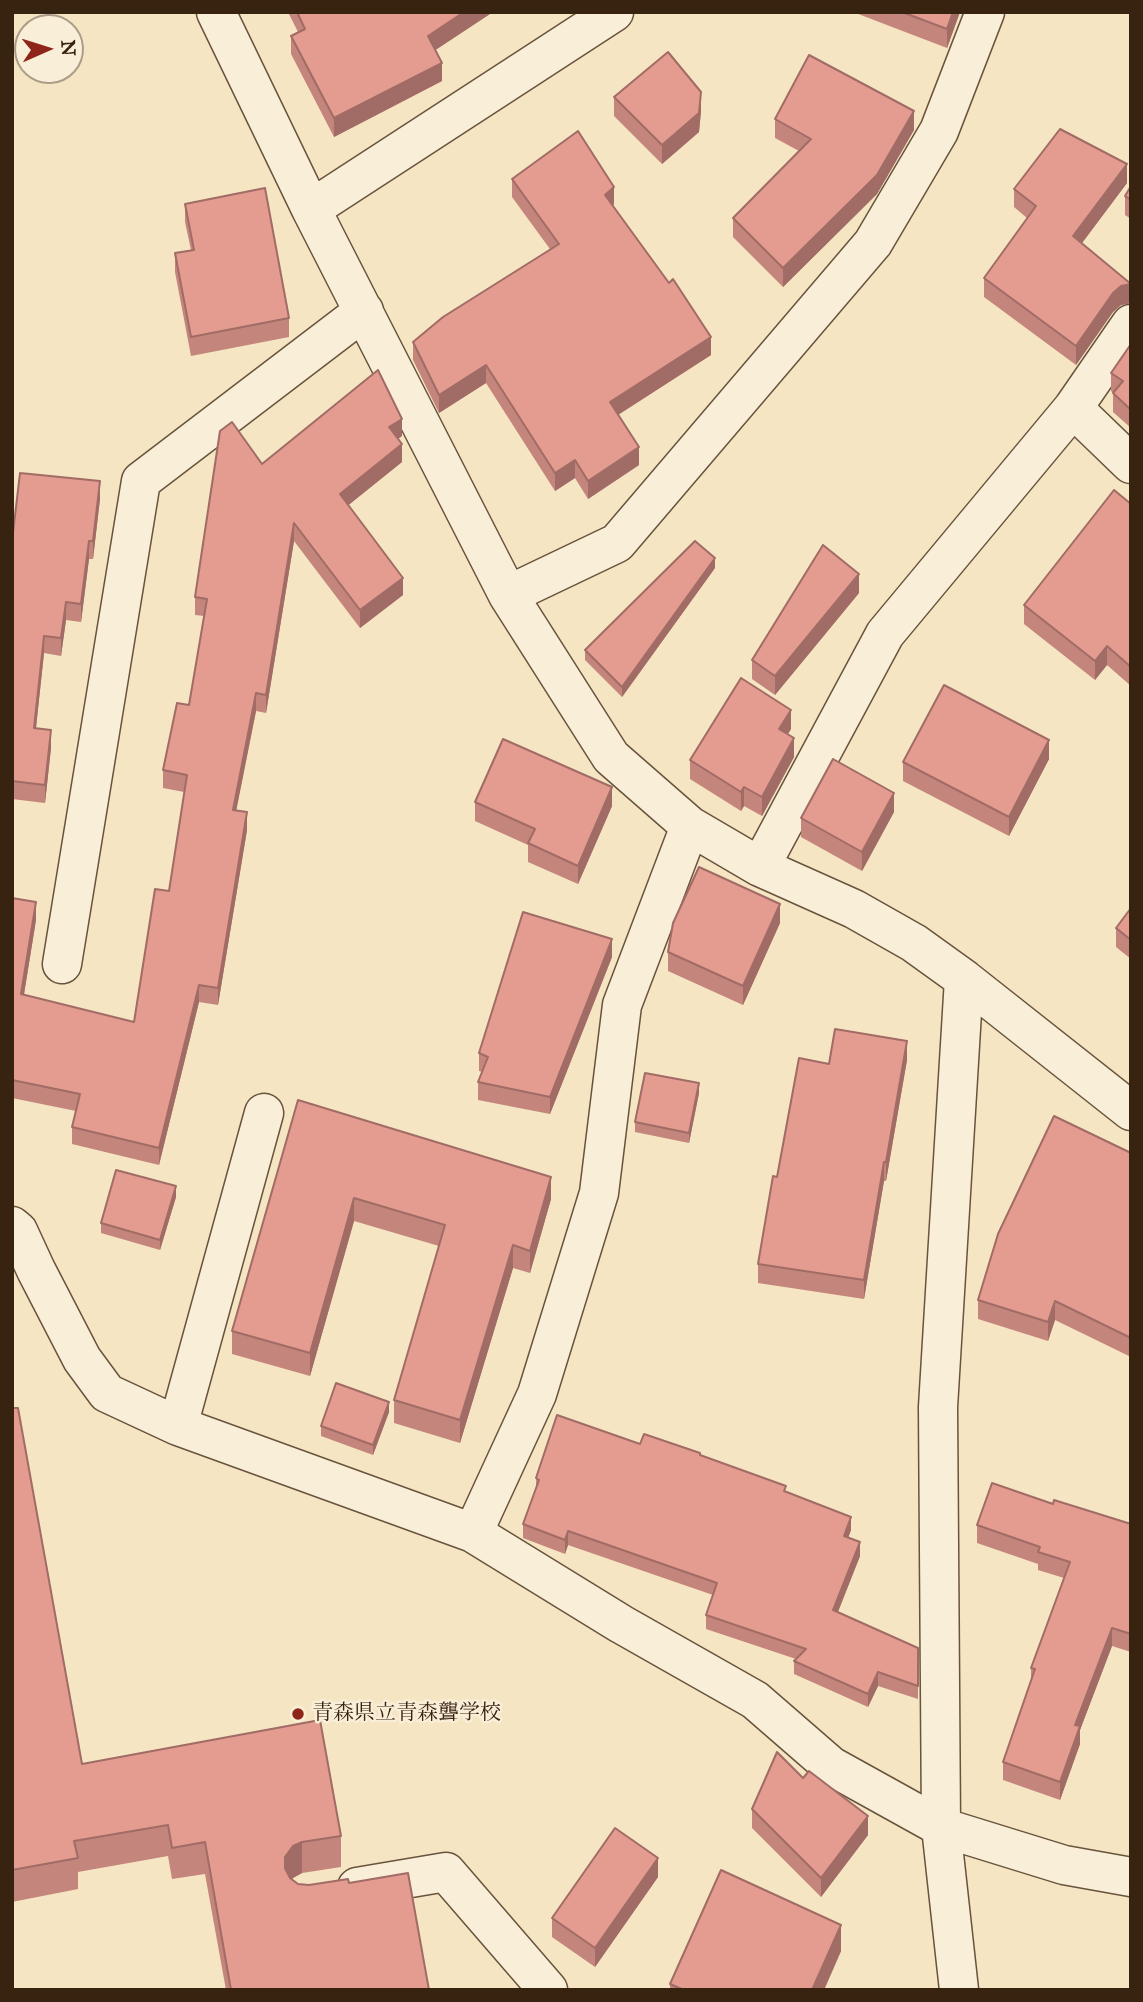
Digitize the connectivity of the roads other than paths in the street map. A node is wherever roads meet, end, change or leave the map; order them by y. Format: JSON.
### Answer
{"nodes":[{"id":1,"x":216,"y":12,"type":"edge"},
{"id":2,"x":614,"y":12,"type":"edge"},
{"id":3,"x":985,"y":12,"type":"edge"},
{"id":4,"x":311,"y":209,"type":"junction"},
{"id":5,"x":365,"y":312,"type":"junction"},
{"id":6,"x":1131,"y":324,"type":"edge"},
{"id":7,"x":1073,"y":408,"type":"junction"},
{"id":8,"x":1131,"y":464,"type":"edge"},
{"id":9,"x":508,"y":595,"type":"junction"},
{"id":10,"x":690,"y":826,"type":"junction"},
{"id":11,"x":760,"y":867,"type":"junction"},
{"id":12,"x":62,"y":964,"type":"dead end"},
{"id":13,"x":964,"y":979,"type":"junction"},
{"id":14,"x":1131,"y":1111,"type":"edge"},
{"id":15,"x":264,"y":1113,"type":"dead end"},
{"id":16,"x":12,"y":1226,"type":"edge"},
{"id":17,"x":178,"y":1426,"type":"junction"},
{"id":18,"x":473,"y":1533,"type":"junction"},
{"id":19,"x":941,"y":1827,"type":"junction"},
{"id":20,"x":1131,"y":1877,"type":"edge"},
{"id":21,"x":319,"y":1893,"type":"edge"},
{"id":22,"x":548,"y":1990,"type":"edge"},
{"id":23,"x":959,"y":1990,"type":"edge"}],
"edges":[{"from":1,"to":4,"type":"street"},
{"from":2,"to":4,"type":"street"},
{"from":3,"to":9,"type":"street"},
{"from":4,"to":5,"type":"street"},
{"from":5,"to":9,"type":"street"},
{"from":5,"to":12,"type":"street"},
{"from":6,"to":7,"type":"street"},
{"from":7,"to":8,"type":"street"},
{"from":7,"to":11,"type":"street"},
{"from":9,"to":10,"type":"street"},
{"from":10,"to":11,"type":"street"},
{"from":10,"to":18,"type":"street"},
{"from":11,"to":13,"type":"street"},
{"from":13,"to":14,"type":"street"},
{"from":13,"to":19,"type":"street"},
{"from":15,"to":17,"type":"street"},
{"from":16,"to":17,"type":"street"},
{"from":17,"to":18,"type":"street"},
{"from":18,"to":19,"type":"street"},
{"from":19,"to":20,"type":"street"},
{"from":19,"to":23,"type":"street"},
{"from":21,"to":22,"type":"street"}]}
